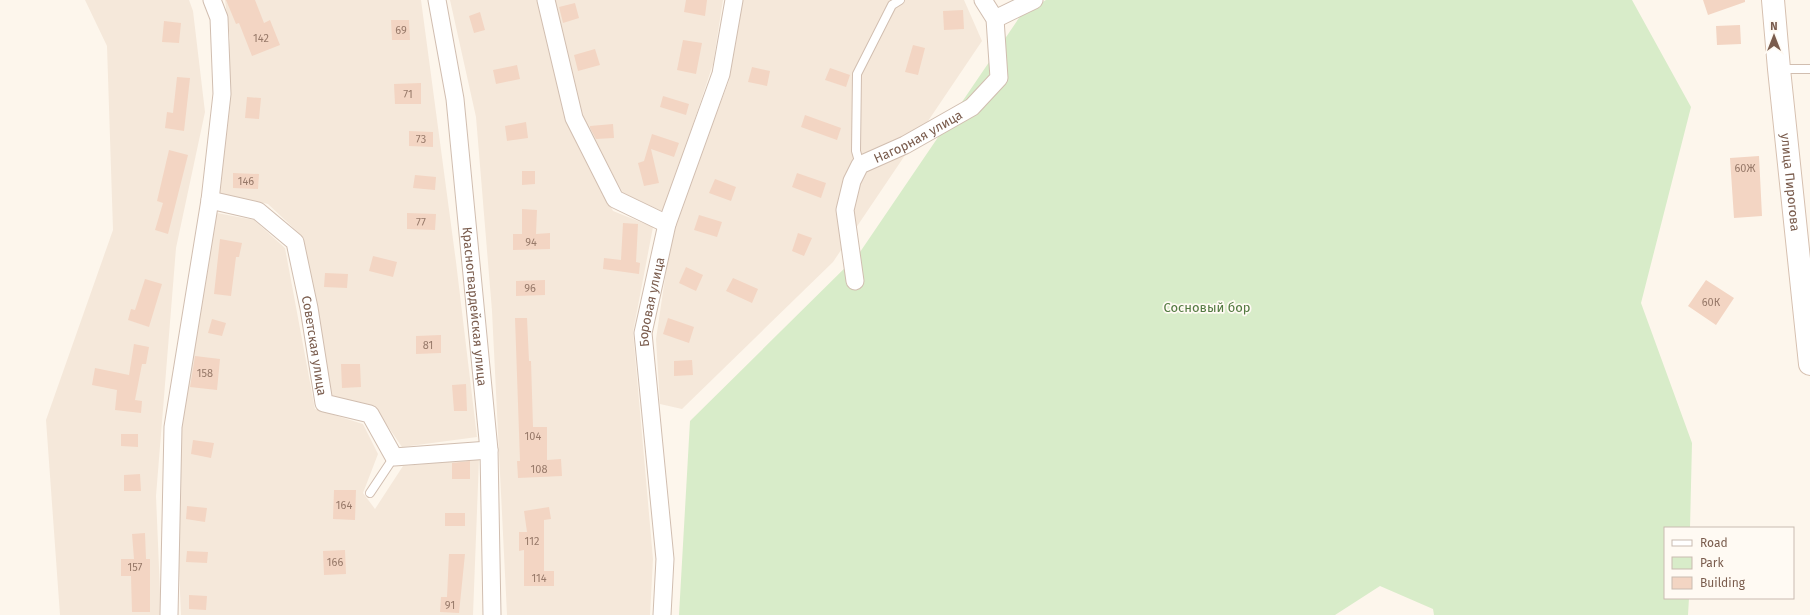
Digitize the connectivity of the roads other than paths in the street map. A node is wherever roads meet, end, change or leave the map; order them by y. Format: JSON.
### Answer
{"nodes":[{"id":1,"x":212,"y":0,"type":"edge"},
{"id":2,"x":436,"y":0,"type":"edge"},
{"id":3,"x":546,"y":0,"type":"edge"},
{"id":4,"x":734,"y":0,"type":"edge"},
{"id":5,"x":900,"y":0,"type":"edge"},
{"id":6,"x":983,"y":0,"type":"edge"},
{"id":7,"x":1034,"y":0,"type":"edge"},
{"id":8,"x":1773,"y":0,"type":"edge"},
{"id":9,"x":996,"y":19,"type":"junction"},
{"id":10,"x":1779,"y":69,"type":"junction"},
{"id":11,"x":1810,"y":69,"type":"edge"},
{"id":12,"x":860,"y":165,"type":"junction"},
{"id":13,"x":210,"y":200,"type":"junction"},
{"id":14,"x":667,"y":224,"type":"junction"},
{"id":15,"x":855,"y":281,"type":"dead end"},
{"id":16,"x":1810,"y":353,"type":"edge"},
{"id":17,"x":489,"y":450,"type":"junction"},
{"id":18,"x":394,"y":457,"type":"junction"},
{"id":19,"x":370,"y":493,"type":"dead end"},
{"id":20,"x":169,"y":615,"type":"edge"},
{"id":21,"x":492,"y":615,"type":"edge"},
{"id":22,"x":662,"y":615,"type":"edge"}],
"edges":[{"from":1,"to":13,"type":"street"},
{"from":2,"to":17,"type":"street","name":"Красногвардейская улица"},
{"from":3,"to":14,"type":"street"},
{"from":4,"to":14,"type":"street","name":"Боровая улица"},
{"from":5,"to":12,"type":"lane"},
{"from":6,"to":9,"type":"street"},
{"from":7,"to":9,"type":"street"},
{"from":8,"to":10,"type":"street","name":"улица Пирогова"},
{"from":9,"to":12,"type":"street","name":"Нагорная улица"},
{"from":10,"to":11,"type":"lane"},
{"from":10,"to":16,"type":"street","name":"улица Пирогова"},
{"from":12,"to":15,"type":"street","name":"Нагорная улица"},
{"from":13,"to":18,"type":"street","name":"Советская улица"},
{"from":13,"to":20,"type":"street"},
{"from":14,"to":22,"type":"street","name":"Боровая улица"},
{"from":17,"to":18,"type":"street"},
{"from":17,"to":21,"type":"street","name":"Красногвардейская улица"},
{"from":18,"to":19,"type":"lane"}]}
